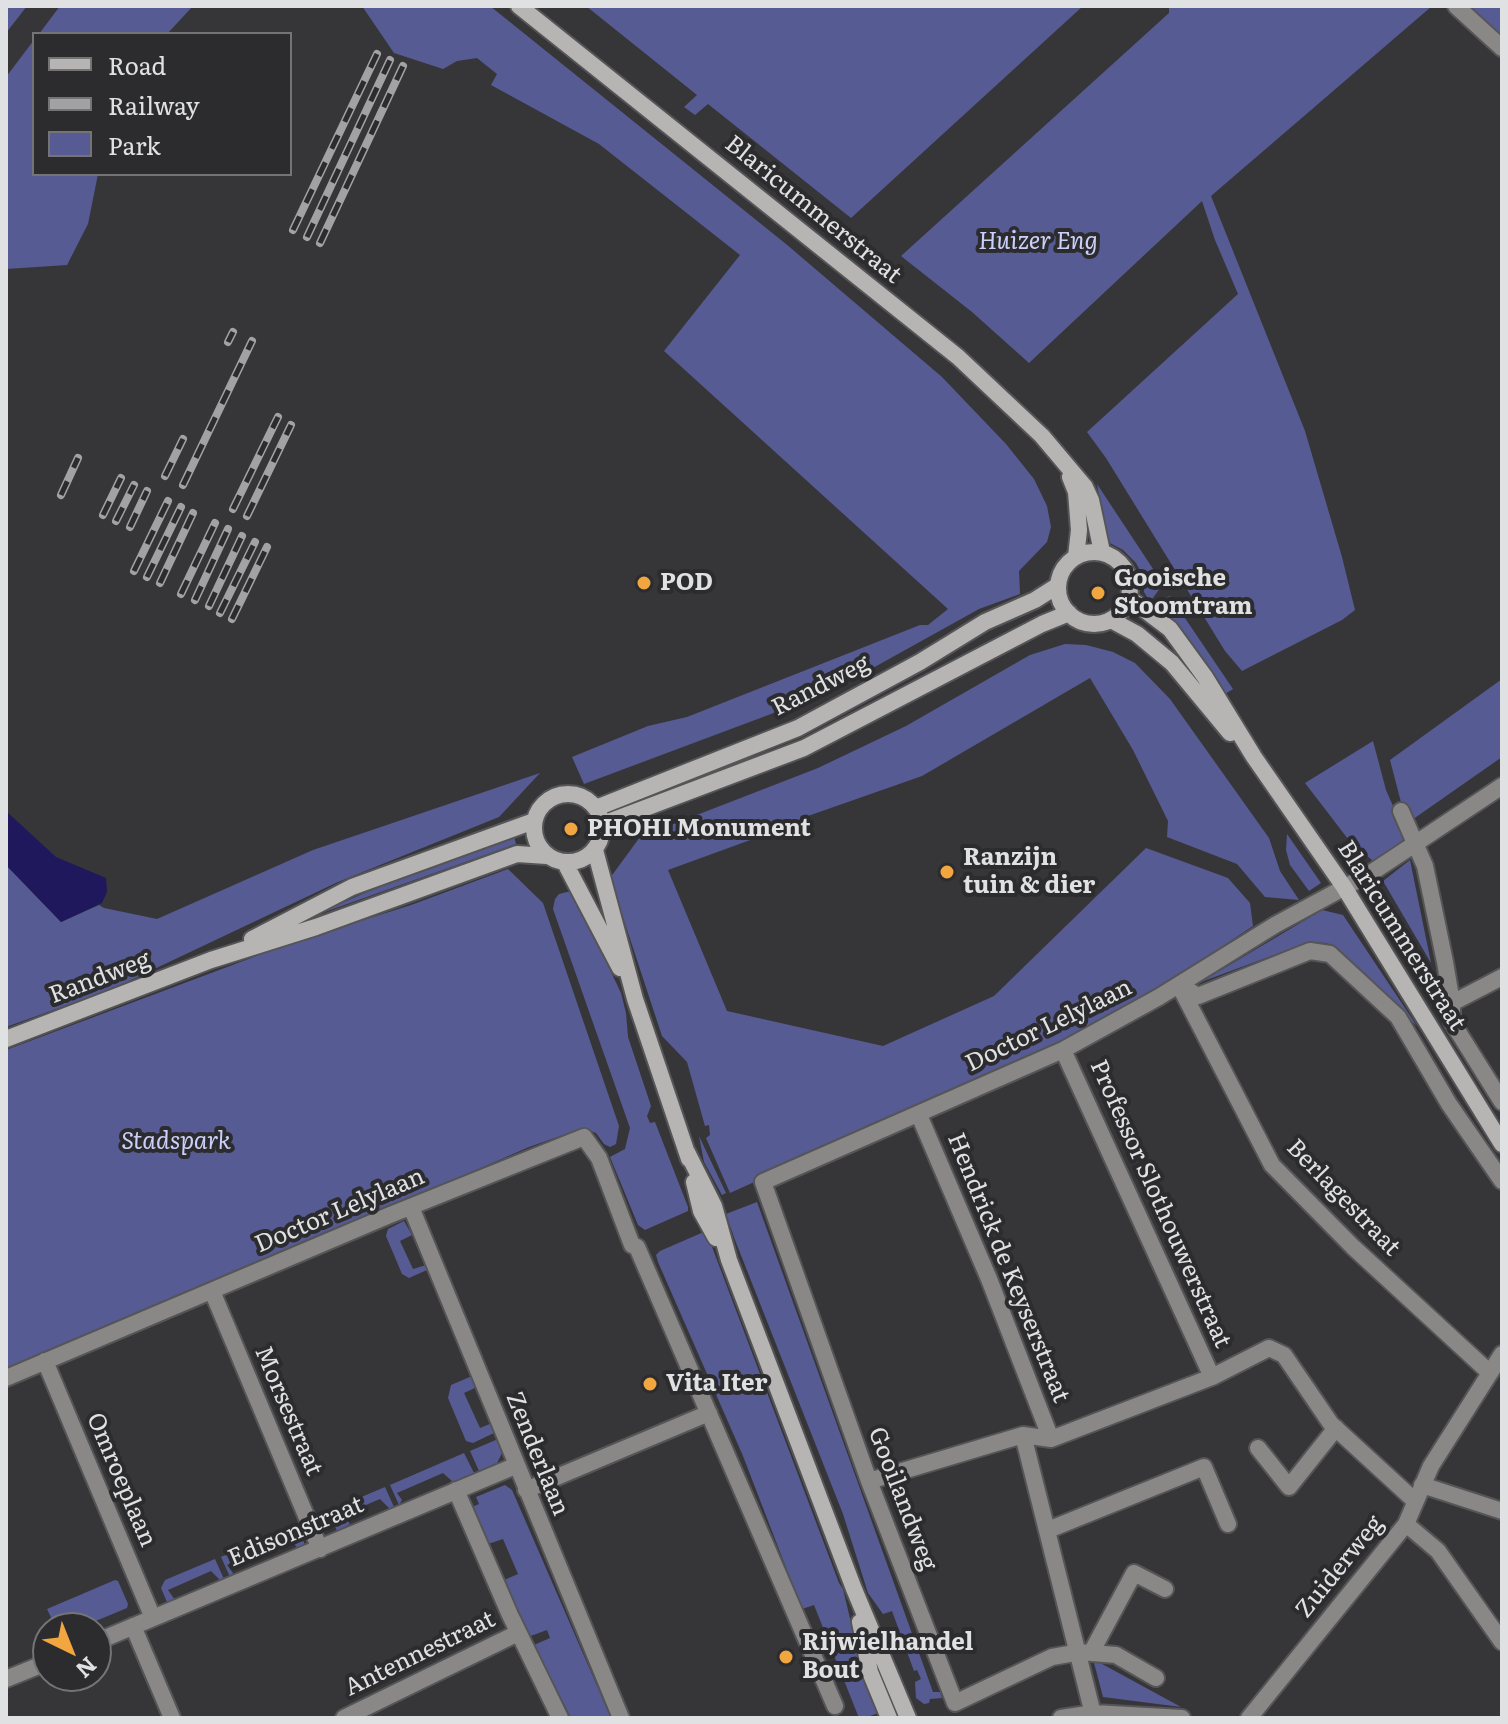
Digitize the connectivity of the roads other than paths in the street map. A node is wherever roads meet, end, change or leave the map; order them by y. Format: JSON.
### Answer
{"nodes":[{"id":1,"x":519,"y":6,"type":"edge"},
{"id":2,"x":1456,"y":6,"type":"edge"},
{"id":3,"x":1502,"y":48,"type":"edge"},
{"id":4,"x":1065,"y":464,"type":"junction"},
{"id":5,"x":1102,"y":552,"type":"junction"},
{"id":6,"x":1076,"y":557,"type":"junction"},
{"id":7,"x":1057,"y":586,"type":"junction"},
{"id":8,"x":1129,"y":598,"type":"junction"},
{"id":9,"x":1069,"y":613,"type":"junction"},
{"id":10,"x":1111,"y":620,"type":"junction"},
{"id":11,"x":1254,"y":757,"type":"junction"},
{"id":12,"x":1502,"y":786,"type":"edge"},
{"id":13,"x":596,"y":808,"type":"junction"},
{"id":14,"x":1401,"y":811,"type":"dead end"},
{"id":15,"x":534,"y":821,"type":"junction"},
{"id":16,"x":603,"y":824,"type":"junction"},
{"id":17,"x":1416,"y":844,"type":"junction"},
{"id":18,"x":595,"y":850,"type":"junction"},
{"id":19,"x":547,"y":856,"type":"junction"},
{"id":20,"x":565,"y":863,"type":"junction"},
{"id":21,"x":1344,"y":887,"type":"junction"},
{"id":22,"x":211,"y":960,"type":"junction"},
{"id":23,"x":1502,"y":977,"type":"edge"},
{"id":24,"x":1179,"y":985,"type":"junction"},
{"id":25,"x":635,"y":999,"type":"junction"},
{"id":26,"x":1452,"y":1003,"type":"junction"},
{"id":27,"x":6,"y":1039,"type":"edge"},
{"id":28,"x":1063,"y":1050,"type":"junction"},
{"id":29,"x":1502,"y":1102,"type":"edge"},
{"id":30,"x":919,"y":1115,"type":"junction"},
{"id":31,"x":1502,"y":1144,"type":"edge"},
{"id":32,"x":1502,"y":1181,"type":"edge"},
{"id":33,"x":763,"y":1182,"type":"joint"},
{"id":34,"x":411,"y":1207,"type":"junction"},
{"id":35,"x":212,"y":1291,"type":"junction"},
{"id":36,"x":1502,"y":1354,"type":"edge"},
{"id":37,"x":45,"y":1361,"type":"junction"},
{"id":38,"x":1490,"y":1373,"type":"junction"},
{"id":39,"x":1212,"y":1377,"type":"junction"},
{"id":40,"x":6,"y":1378,"type":"edge"},
{"id":41,"x":709,"y":1413,"type":"junction"},
{"id":42,"x":1336,"y":1428,"type":"junction"},
{"id":43,"x":1023,"y":1435,"type":"junction"},
{"id":44,"x":1051,"y":1439,"type":"junction"},
{"id":45,"x":1258,"y":1448,"type":"dead end"},
{"id":46,"x":515,"y":1466,"type":"junction"},
{"id":47,"x":869,"y":1481,"type":"junction"},
{"id":48,"x":1422,"y":1485,"type":"junction"},
{"id":49,"x":456,"y":1490,"type":"junction"},
{"id":50,"x":526,"y":1490,"type":"junction"},
{"id":51,"x":1415,"y":1501,"type":"junction"},
{"id":52,"x":1502,"y":1511,"type":"edge"},
{"id":53,"x":1228,"y":1524,"type":"dead end"},
{"id":54,"x":1406,"y":1524,"type":"junction"},
{"id":55,"x":1048,"y":1530,"type":"junction"},
{"id":56,"x":320,"y":1549,"type":"junction"},
{"id":57,"x":854,"y":1589,"type":"junction"},
{"id":58,"x":1165,"y":1589,"type":"dead end"},
{"id":59,"x":153,"y":1618,"type":"junction"},
{"id":60,"x":133,"y":1626,"type":"junction"},
{"id":61,"x":518,"y":1633,"type":"junction"},
{"id":62,"x":112,"y":1635,"type":"edge"},
{"id":63,"x":1502,"y":1642,"type":"edge"},
{"id":64,"x":1085,"y":1652,"type":"junction"},
{"id":65,"x":32,"y":1668,"type":"edge"},
{"id":66,"x":1156,"y":1678,"type":"dead end"},
{"id":67,"x":6,"y":1679,"type":"edge"},
{"id":68,"x":835,"y":1706,"type":"dead end"},
{"id":69,"x":373,"y":1712,"type":"edge"},
{"id":70,"x":1094,"y":1715,"type":"edge"},
{"id":71,"x":172,"y":1718,"type":"edge"},
{"id":72,"x":344,"y":1718,"type":"edge"},
{"id":73,"x":560,"y":1718,"type":"edge"},
{"id":74,"x":621,"y":1718,"type":"edge"},
{"id":75,"x":889,"y":1718,"type":"edge"},
{"id":76,"x":908,"y":1718,"type":"edge"},
{"id":77,"x":1061,"y":1718,"type":"edge"},
{"id":78,"x":1182,"y":1718,"type":"edge"},
{"id":79,"x":1249,"y":1718,"type":"edge"}],
"edges":[{"from":1,"to":4,"type":"main road","name":"Blaricummerstraat"},
{"from":2,"to":3,"type":"street"},
{"from":4,"to":5,"type":"main road","name":"Blaricummerstraat"},
{"from":4,"to":6,"type":"main road","name":"Blaricummerstraat"},
{"from":5,"to":6,"type":"main road"},
{"from":5,"to":8,"type":"main road"},
{"from":6,"to":7,"type":"main road"},
{"from":7,"to":9,"type":"main road"},
{"from":7,"to":13,"type":"main road","name":"Randweg"},
{"from":8,"to":10,"type":"main road"},
{"from":8,"to":11,"type":"main road","name":"Blaricummerstraat"},
{"from":9,"to":10,"type":"main road"},
{"from":9,"to":16,"type":"main road","name":"Randweg"},
{"from":10,"to":11,"type":"main road","name":"Blaricummerstraat"},
{"from":11,"to":21,"type":"main road","name":"Blaricummerstraat"},
{"from":12,"to":17,"type":"street","name":"Doctor Lelylaan"},
{"from":13,"to":15,"type":"main road"},
{"from":13,"to":16,"type":"main road"},
{"from":14,"to":17,"type":"street","name":"Blaricummerstraat"},
{"from":15,"to":19,"type":"main road"},
{"from":15,"to":22,"type":"main road","name":"Randweg"},
{"from":16,"to":18,"type":"main road"},
{"from":17,"to":21,"type":"street","name":"Doctor Lelylaan"},
{"from":17,"to":26,"type":"street","name":"Blaricummerstraat"},
{"from":18,"to":20,"type":"main road"},
{"from":18,"to":25,"type":"main road"},
{"from":19,"to":20,"type":"main road"},
{"from":19,"to":22,"type":"main road","name":"Randweg"},
{"from":20,"to":25,"type":"main road"},
{"from":21,"to":24,"type":"street","name":"Doctor Lelylaan"},
{"from":21,"to":31,"type":"main road","name":"Blaricummerstraat"},
{"from":22,"to":27,"type":"main road","name":"Randweg"},
{"from":23,"to":26,"type":"street"},
{"from":24,"to":28,"type":"street","name":"Doctor Lelylaan"},
{"from":24,"to":32,"type":"street","name":"Blaricummerstraat"},
{"from":24,"to":38,"type":"street","name":"Berlagestraat"},
{"from":25,"to":57,"type":"main road"},
{"from":26,"to":29,"type":"street","name":"Blaricummerstraat"},
{"from":28,"to":30,"type":"street","name":"Doctor Lelylaan"},
{"from":28,"to":39,"type":"street","name":"Professor Slothouwerstraat"},
{"from":30,"to":33,"type":"street","name":"Doctor Lelylaan"},
{"from":30,"to":44,"type":"street","name":"Hendrick de Keyserstraat"},
{"from":33,"to":47,"type":"street","name":"Gooilandweg"},
{"from":34,"to":35,"type":"street","name":"Doctor Lelylaan"},
{"from":34,"to":41,"type":"street","name":"Doctor Lelylaan"},
{"from":34,"to":46,"type":"street","name":"Zenderlaan"},
{"from":35,"to":37,"type":"street","name":"Doctor Lelylaan"},
{"from":35,"to":56,"type":"street","name":"Morsestraat"},
{"from":36,"to":38,"type":"street","name":"Zuiderweg"},
{"from":37,"to":40,"type":"street","name":"Doctor Lelylaan"},
{"from":37,"to":59,"type":"street","name":"Omroeplaan"},
{"from":38,"to":48,"type":"street","name":"Zuiderweg"},
{"from":39,"to":42,"type":"street"},
{"from":39,"to":44,"type":"street"},
{"from":41,"to":50,"type":"street"},
{"from":41,"to":68,"type":"street"},
{"from":42,"to":45,"type":"street"},
{"from":42,"to":51,"type":"street"},
{"from":43,"to":44,"type":"street"},
{"from":43,"to":47,"type":"street"},
{"from":43,"to":55,"type":"street"},
{"from":46,"to":49,"type":"street","name":"Edisonstraat"},
{"from":46,"to":50,"type":"street","name":"Zenderlaan"},
{"from":47,"to":64,"type":"street","name":"Gooilandweg"},
{"from":48,"to":51,"type":"street","name":"Zuiderweg"},
{"from":48,"to":52,"type":"street"},
{"from":49,"to":56,"type":"street","name":"Edisonstraat"},
{"from":49,"to":61,"type":"street"},
{"from":50,"to":74,"type":"street","name":"Zenderlaan"},
{"from":51,"to":54,"type":"street","name":"Zuiderweg"},
{"from":53,"to":55,"type":"street"},
{"from":54,"to":63,"type":"street"},
{"from":54,"to":79,"type":"street","name":"Zuiderweg"},
{"from":55,"to":64,"type":"street"},
{"from":56,"to":59,"type":"street","name":"Edisonstraat"},
{"from":57,"to":75,"type":"main road"},
{"from":57,"to":76,"type":"main road"},
{"from":58,"to":64,"type":"street"},
{"from":59,"to":60,"type":"street","name":"Edisonstraat"},
{"from":60,"to":62,"type":"street","name":"Edisonstraat"},
{"from":60,"to":71,"type":"street"},
{"from":61,"to":69,"type":"street","name":"Antennestraat"},
{"from":61,"to":73,"type":"street"},
{"from":64,"to":66,"type":"street"},
{"from":64,"to":70,"type":"street"},
{"from":65,"to":67,"type":"street"},
{"from":69,"to":72,"type":"street","name":"Antennestraat"},
{"from":70,"to":77,"type":"street"},
{"from":70,"to":78,"type":"street"}]}
